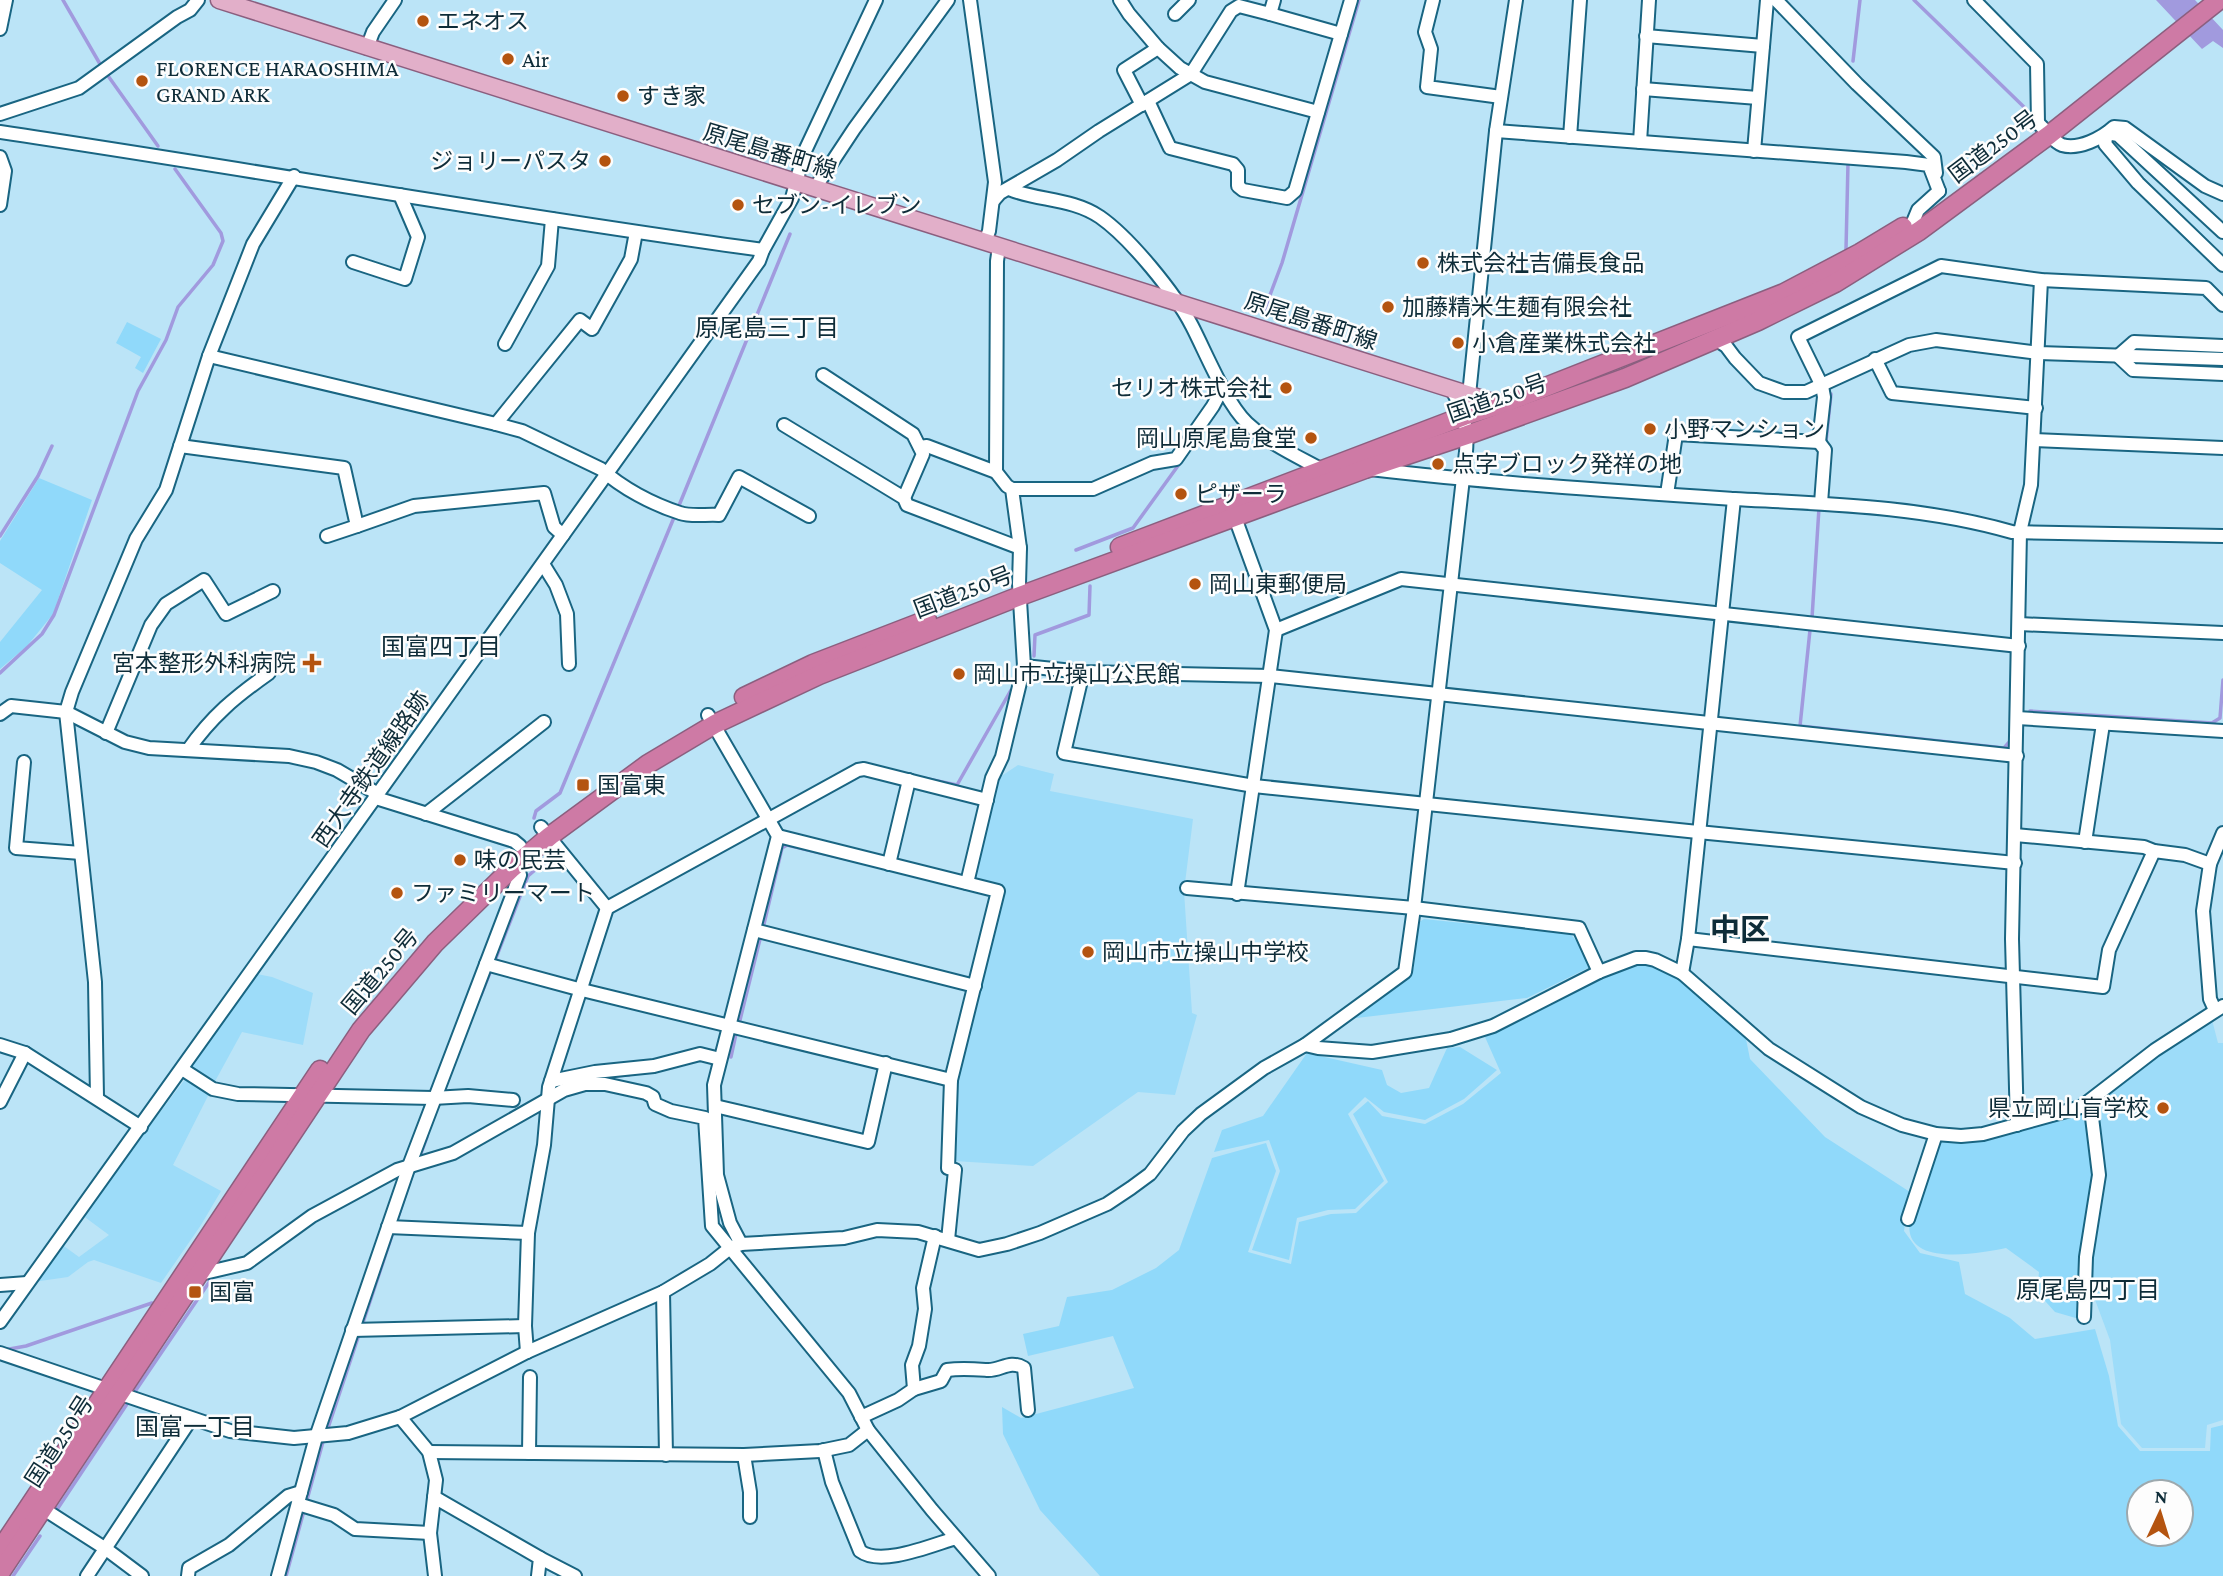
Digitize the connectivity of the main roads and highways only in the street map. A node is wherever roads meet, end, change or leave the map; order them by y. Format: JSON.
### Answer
{"nodes":[{"id":1,"x":219,"y":0,"type":"edge"},
{"id":2,"x":2205,"y":0,"type":"edge"},
{"id":3,"x":2219,"y":0,"type":"edge"},
{"id":4,"x":2050,"y":128,"type":"junction"},
{"id":5,"x":1500,"y":405,"type":"junction"},
{"id":6,"x":1550,"y":406,"type":"junction"},
{"id":7,"x":1232,"y":512,"type":"junction"},
{"id":8,"x":545,"y":831,"type":"junction"},
{"id":9,"x":508,"y":865,"type":"junction"},
{"id":10,"x":38,"y":1505,"type":"junction"},
{"id":11,"x":0,"y":1550,"type":"edge"},
{"id":12,"x":0,"y":1573,"type":"edge"}],
"edges":[{"from":1,"to":5,"type":"main road","name":"原尾島番町線"},
{"from":2,"to":4,"type":"highway","name":"国道250号"},
{"from":3,"to":4,"type":"highway","name":"国道250号"},
{"from":4,"to":5,"type":"highway","name":"国道250号"},
{"from":4,"to":6,"type":"highway","name":"国道250号"},
{"from":5,"to":6,"type":"main road","name":"原尾島番町線"},
{"from":5,"to":7,"type":"highway","name":"国道250号"},
{"from":6,"to":7,"type":"highway","name":"国道250号"},
{"from":7,"to":8,"type":"highway","name":"国道250号"},
{"from":8,"to":9,"type":"highway","name":"国道250号"},
{"from":8,"to":9,"type":"highway","name":"国道250号"},
{"from":9,"to":10,"type":"highway","name":"国道250号"},
{"from":10,"to":11,"type":"highway","name":"国道250号"},
{"from":10,"to":12,"type":"highway","name":"国道250号"}]}
